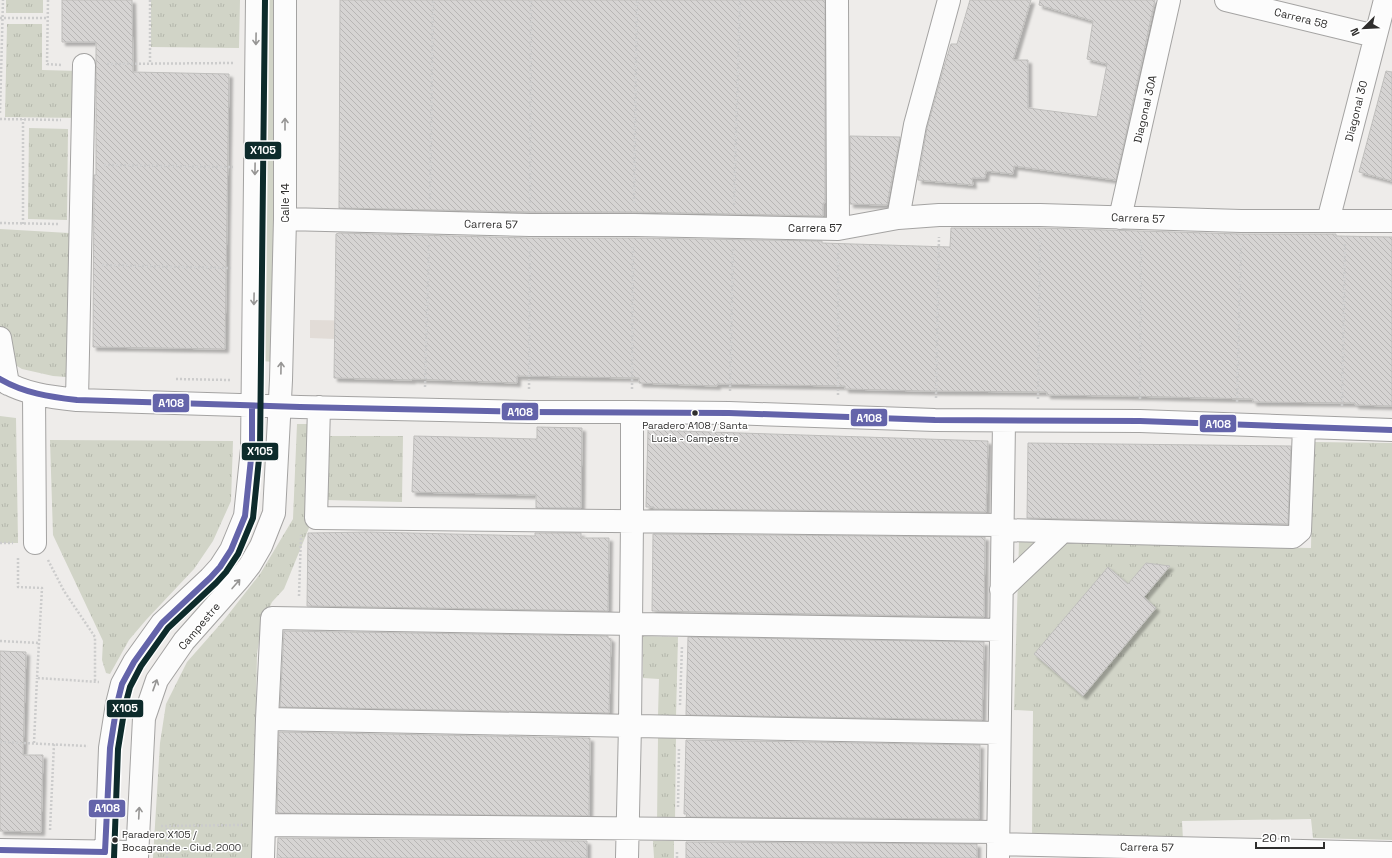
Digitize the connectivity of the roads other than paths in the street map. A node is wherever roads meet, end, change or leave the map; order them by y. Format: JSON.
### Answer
{"nodes":[{"id":1,"x":257,"y":0,"type":"edge"},
{"id":2,"x":285,"y":0,"type":"edge"},
{"id":3,"x":837,"y":0,"type":"edge"},
{"id":4,"x":949,"y":0,"type":"edge"},
{"id":5,"x":1169,"y":0,"type":"edge"},
{"id":6,"x":1226,"y":0,"type":"edge"},
{"id":7,"x":1385,"y":0,"type":"edge"},
{"id":8,"x":1375,"y":36,"type":"junction"},
{"id":9,"x":84,"y":65,"type":"road end"},
{"id":10,"x":898,"y":218,"type":"junction"},
{"id":11,"x":1120,"y":218,"type":"junction"},
{"id":12,"x":285,"y":220,"type":"junction"},
{"id":13,"x":1337,"y":221,"type":"junction"},
{"id":14,"x":1392,"y":221,"type":"edge"},
{"id":15,"x":838,"y":229,"type":"junction"},
{"id":16,"x":0,"y":338,"type":"edge"},
{"id":17,"x":4,"y":381,"type":"edge"},
{"id":18,"x":34,"y":394,"type":"junction"},
{"id":19,"x":77,"y":400,"type":"junction"},
{"id":20,"x":252,"y":406,"type":"junction"},
{"id":21,"x":280,"y":407,"type":"junction"},
{"id":22,"x":318,"y":408,"type":"junction"},
{"id":23,"x":632,"y":412,"type":"junction"},
{"id":24,"x":1004,"y":421,"type":"junction"},
{"id":25,"x":1304,"y":427,"type":"junction"},
{"id":26,"x":1392,"y":430,"type":"edge"},
{"id":27,"x":632,"y":521,"type":"junction"},
{"id":28,"x":1002,"y":527,"type":"junction"},
{"id":29,"x":1062,"y":532,"type":"junction"},
{"id":30,"x":26,"y":547,"type":"road end"},
{"id":31,"x":1001,"y":590,"type":"junction"},
{"id":32,"x":162,"y":623,"type":"junction"},
{"id":33,"x":631,"y":625,"type":"junction"},
{"id":34,"x":1001,"y":630,"type":"junction"},
{"id":35,"x":184,"y":641,"type":"junction"},
{"id":36,"x":267,"y":719,"type":"junction"},
{"id":37,"x":630,"y":725,"type":"junction"},
{"id":38,"x":1000,"y":733,"type":"junction"},
{"id":39,"x":264,"y":825,"type":"junction"},
{"id":40,"x":627,"y":829,"type":"junction"},
{"id":41,"x":998,"y":845,"type":"edge"},
{"id":42,"x":0,"y":850,"type":"edge"},
{"id":43,"x":1392,"y":853,"type":"edge"},
{"id":44,"x":106,"y":855,"type":"edge"},
{"id":45,"x":137,"y":855,"type":"edge"},
{"id":46,"x":263,"y":858,"type":"edge"},
{"id":47,"x":626,"y":858,"type":"edge"}],
"edges":[{"from":1,"to":20,"type":"street","one_way":true},
{"from":12,"to":2,"type":"street","name":"Calle 14","one_way":true},
{"from":3,"to":15,"type":"street"},
{"from":4,"to":10,"type":"street"},
{"from":5,"to":11,"type":"street","name":"Diagonal 30A"},
{"from":6,"to":8,"type":"street","name":"Carrera 58"},
{"from":7,"to":8,"type":"street","name":"Diagonal 30"},
{"from":8,"to":13,"type":"street","name":"Diagonal 30"},
{"from":9,"to":19,"type":"street"},
{"from":10,"to":11,"type":"street","name":"Carrera 57"},
{"from":10,"to":15,"type":"street","name":"Carrera 57"},
{"from":11,"to":13,"type":"street","name":"Carrera 57"},
{"from":12,"to":15,"type":"street","name":"Carrera 57"},
{"from":21,"to":12,"type":"street","name":"Calle 14","one_way":true},
{"from":13,"to":14,"type":"street","name":"Carrera 57"},
{"from":16,"to":17,"type":"street"},
{"from":17,"to":18,"type":"street"},
{"from":18,"to":19,"type":"street"},
{"from":18,"to":30,"type":"street"},
{"from":19,"to":20,"type":"street"},
{"from":20,"to":21,"type":"street"},
{"from":20,"to":32,"type":"street"},
{"from":21,"to":22,"type":"street"},
{"from":35,"to":21,"type":"street","name":"Campestre","one_way":true},
{"from":22,"to":23,"type":"street"},
{"from":22,"to":27,"type":"street"},
{"from":23,"to":24,"type":"street"},
{"from":23,"to":27,"type":"street"},
{"from":24,"to":25,"type":"street"},
{"from":24,"to":28,"type":"street"},
{"from":25,"to":26,"type":"street"},
{"from":25,"to":29,"type":"street"},
{"from":27,"to":28,"type":"street"},
{"from":27,"to":33,"type":"street"},
{"from":28,"to":29,"type":"street"},
{"from":28,"to":31,"type":"street"},
{"from":29,"to":31,"type":"street"},
{"from":31,"to":34,"type":"street"},
{"from":32,"to":35,"type":"street"},
{"from":32,"to":44,"type":"street"},
{"from":33,"to":34,"type":"street"},
{"from":33,"to":36,"type":"street"},
{"from":33,"to":37,"type":"street"},
{"from":34,"to":38,"type":"street"},
{"from":45,"to":35,"type":"street","name":"Campestre","one_way":true},
{"from":36,"to":37,"type":"street"},
{"from":36,"to":39,"type":"street"},
{"from":37,"to":38,"type":"street"},
{"from":37,"to":40,"type":"street"},
{"from":38,"to":41,"type":"street"},
{"from":39,"to":40,"type":"street","name":"Carrera 57"},
{"from":39,"to":46,"type":"street"},
{"from":40,"to":41,"type":"street","name":"Carrera 57"},
{"from":40,"to":47,"type":"street"},
{"from":41,"to":43,"type":"street","name":"Carrera 57"},
{"from":42,"to":44,"type":"street","name":"Campestre"},
{"from":44,"to":45,"type":"street","name":"Campestre"}]}
